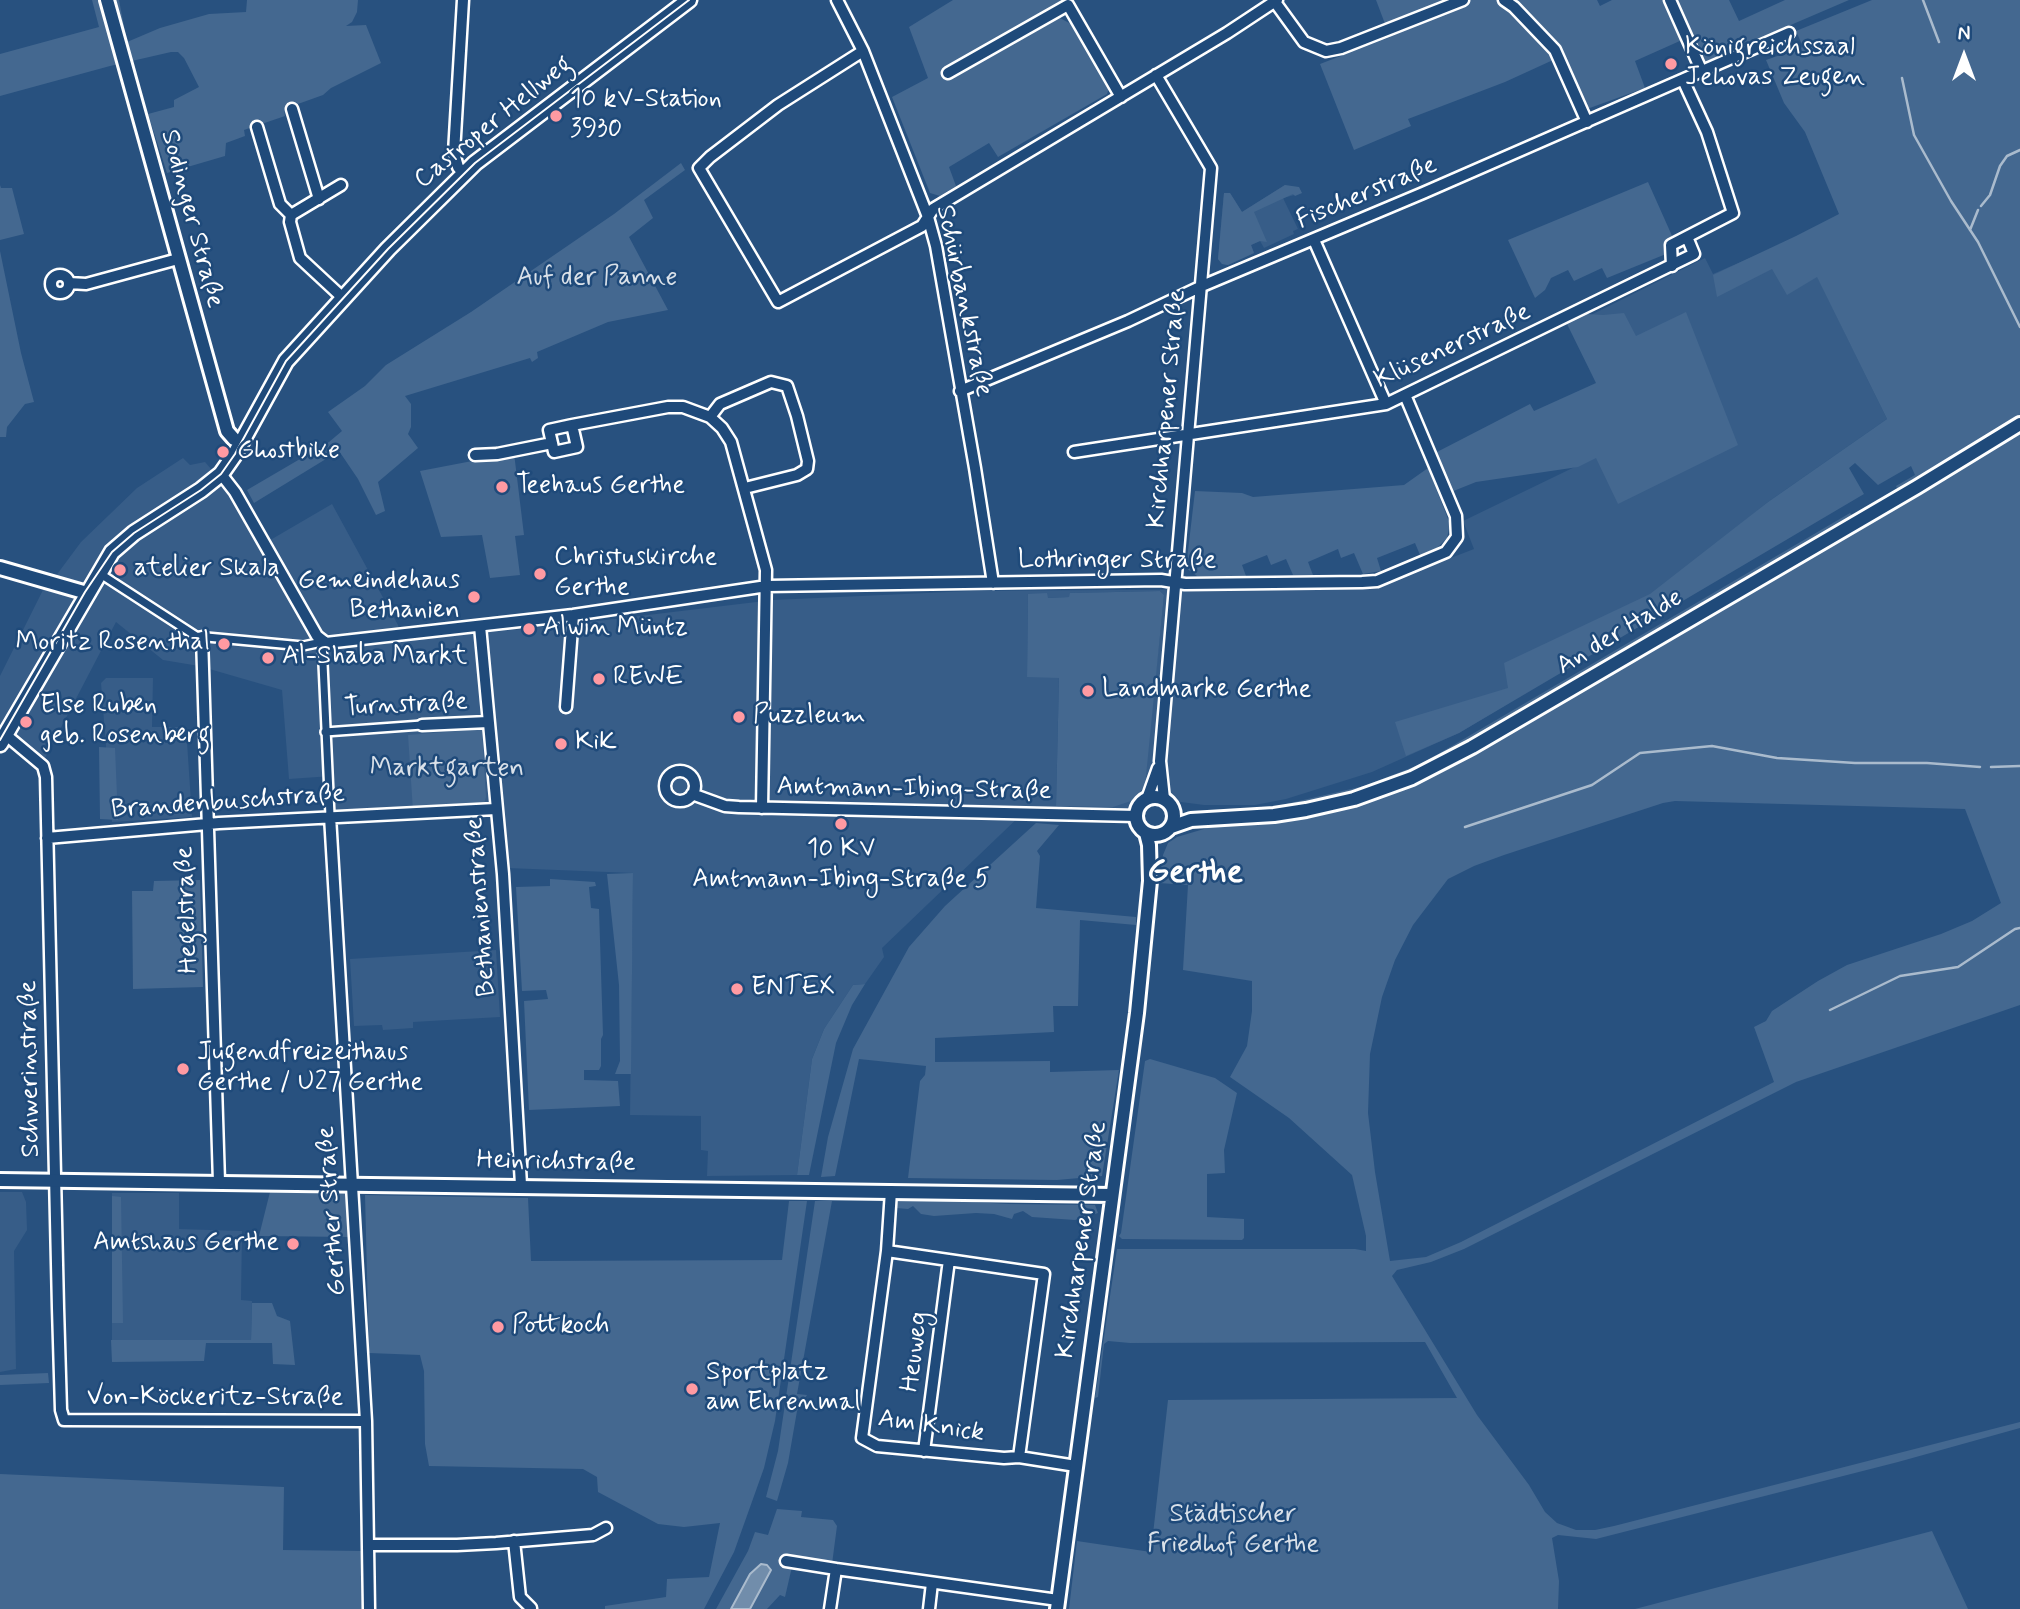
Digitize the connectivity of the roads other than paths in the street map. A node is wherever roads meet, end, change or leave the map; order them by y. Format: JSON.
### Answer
{"nodes":[{"id":1,"x":107,"y":0,"type":"edge"},
{"id":2,"x":463,"y":0,"type":"edge"},
{"id":3,"x":689,"y":0,"type":"edge"},
{"id":4,"x":837,"y":0,"type":"edge"},
{"id":5,"x":1463,"y":0,"type":"edge"},
{"id":6,"x":1504,"y":0,"type":"edge"},
{"id":7,"x":1670,"y":0,"type":"edge"},
{"id":8,"x":1276,"y":1,"type":"edge"},
{"id":9,"x":1789,"y":33,"type":"dead end"},
{"id":10,"x":863,"y":51,"type":"junction"},
{"id":11,"x":1702,"y":72,"type":"junction"},
{"id":12,"x":948,"y":73,"type":"dead end"},
{"id":13,"x":1156,"y":75,"type":"junction"},
{"id":14,"x":1683,"y":80,"type":"junction"},
{"id":15,"x":1121,"y":97,"type":"junction"},
{"id":16,"x":292,"y":109,"type":"dead end"},
{"id":17,"x":1587,"y":122,"type":"junction"},
{"id":18,"x":257,"y":127,"type":"dead end"},
{"id":19,"x":463,"y":173,"type":"junction"},
{"id":20,"x":341,"y":185,"type":"dead end"},
{"id":21,"x":319,"y":199,"type":"junction"},
{"id":22,"x":291,"y":215,"type":"junction"},
{"id":23,"x":928,"y":217,"type":"junction"},
{"id":24,"x":1686,"y":237,"type":"junction"},
{"id":25,"x":1314,"y":240,"type":"junction"},
{"id":26,"x":178,"y":259,"type":"junction"},
{"id":27,"x":1672,"y":266,"type":"junction"},
{"id":28,"x":69,"y":283,"type":"dead end"},
{"id":29,"x":1202,"y":286,"type":"junction"},
{"id":30,"x":343,"y":298,"type":"junction"},
{"id":31,"x":960,"y":391,"type":"junction"},
{"id":32,"x":1405,"y":395,"type":"junction"},
{"id":33,"x":1386,"y":404,"type":"junction"},
{"id":34,"x":710,"y":417,"type":"junction"},
{"id":35,"x":2020,"y":424,"type":"edge"},
{"id":36,"x":572,"y":425,"type":"junction"},
{"id":37,"x":1188,"y":435,"type":"junction"},
{"id":38,"x":242,"y":442,"type":"junction"},
{"id":39,"x":552,"y":443,"type":"junction"},
{"id":40,"x":1074,"y":452,"type":"dead end"},
{"id":41,"x":475,"y":455,"type":"dead end"},
{"id":42,"x":221,"y":474,"type":"junction"},
{"id":43,"x":745,"y":488,"type":"junction"},
{"id":44,"x":0,"y":568,"type":"edge"},
{"id":45,"x":99,"y":573,"type":"junction"},
{"id":46,"x":993,"y":583,"type":"junction"},
{"id":47,"x":1175,"y":584,"type":"junction"},
{"id":48,"x":767,"y":586,"type":"junction"},
{"id":49,"x":88,"y":593,"type":"junction"},
{"id":50,"x":573,"y":615,"type":"junction"},
{"id":51,"x":480,"y":626,"type":"junction"},
{"id":52,"x":202,"y":636,"type":"junction"},
{"id":53,"x":322,"y":642,"type":"junction"},
{"id":54,"x":566,"y":707,"type":"dead end"},
{"id":55,"x":488,"y":722,"type":"junction"},
{"id":56,"x":422,"y":725,"type":"joint"},
{"id":57,"x":325,"y":732,"type":"junction"},
{"id":58,"x":3,"y":740,"type":"edge"},
{"id":59,"x":1160,"y":761,"type":"junction"},
{"id":60,"x":692,"y":794,"type":"dead end"},
{"id":61,"x":1147,"y":799,"type":"junction"},
{"id":62,"x":1168,"y":802,"type":"junction"},
{"id":63,"x":496,"y":808,"type":"junction"},
{"id":64,"x":762,"y":808,"type":"junction"},
{"id":65,"x":330,"y":816,"type":"junction"},
{"id":66,"x":1136,"y":816,"type":"junction"},
{"id":67,"x":1220,"y":818,"type":"junction"},
{"id":68,"x":206,"y":824,"type":"junction"},
{"id":69,"x":1168,"y":830,"type":"junction"},
{"id":70,"x":1146,"y":833,"type":"junction"},
{"id":71,"x":47,"y":838,"type":"junction"},
{"id":72,"x":1150,"y":877,"type":"junction"},
{"id":73,"x":0,"y":1180,"type":"edge"},
{"id":74,"x":55,"y":1180,"type":"junction"},
{"id":75,"x":219,"y":1182,"type":"junction"},
{"id":76,"x":353,"y":1185,"type":"junction"},
{"id":77,"x":521,"y":1185,"type":"junction"},
{"id":78,"x":891,"y":1191,"type":"junction"},
{"id":79,"x":1112,"y":1195,"type":"junction"},
{"id":80,"x":887,"y":1251,"type":"junction"},
{"id":81,"x":949,"y":1260,"type":"junction"},
{"id":82,"x":64,"y":1420,"type":"joint"},
{"id":83,"x":366,"y":1421,"type":"junction"},
{"id":84,"x":924,"y":1451,"type":"junction"},
{"id":85,"x":1019,"y":1457,"type":"junction"},
{"id":86,"x":1076,"y":1466,"type":"junction"},
{"id":87,"x":606,"y":1528,"type":"dead end"},
{"id":88,"x":514,"y":1541,"type":"junction"},
{"id":89,"x":369,"y":1545,"type":"junction"},
{"id":90,"x":786,"y":1561,"type":"dead end"},
{"id":91,"x":836,"y":1569,"type":"junction"},
{"id":92,"x":932,"y":1583,"type":"junction"},
{"id":93,"x":1057,"y":1605,"type":"edge"},
{"id":94,"x":531,"y":1608,"type":"edge"},
{"id":95,"x":369,"y":1609,"type":"edge"},
{"id":96,"x":830,"y":1609,"type":"edge"},
{"id":97,"x":929,"y":1609,"type":"edge"}],
"edges":[{"from":1,"to":26,"type":"street","name":"Sodinger Straße"},
{"from":2,"to":19,"type":"street"},
{"from":3,"to":19,"type":"main road","name":"Castroper Hellweg"},
{"from":4,"to":10,"type":"street","name":"Schürbankstraße"},
{"from":5,"to":8,"type":"street"},
{"from":6,"to":17,"type":"street"},
{"from":7,"to":11,"type":"street"},
{"from":8,"to":13,"type":"street"},
{"from":9,"to":11,"type":"street","name":"Fischerstraße"},
{"from":10,"to":23,"type":"street","name":"Schürbankstraße"},
{"from":10,"to":23,"type":"street"},
{"from":11,"to":14,"type":"street","name":"Fischerstraße"},
{"from":12,"to":15,"type":"street"},
{"from":13,"to":15,"type":"street"},
{"from":13,"to":29,"type":"street","name":"Kirchharpener Straße"},
{"from":14,"to":17,"type":"street","name":"Fischerstraße"},
{"from":14,"to":24,"type":"street"},
{"from":15,"to":23,"type":"street"},
{"from":16,"to":21,"type":"street"},
{"from":17,"to":25,"type":"street","name":"Fischerstraße"},
{"from":18,"to":22,"type":"street"},
{"from":19,"to":30,"type":"main road","name":"Castroper Hellweg"},
{"from":20,"to":21,"type":"street"},
{"from":21,"to":22,"type":"street"},
{"from":22,"to":30,"type":"street"},
{"from":23,"to":31,"type":"street","name":"Schürbankstraße"},
{"from":24,"to":27,"type":"street"},
{"from":24,"to":27,"type":"street","name":"Klüsenerstraße"},
{"from":25,"to":29,"type":"street","name":"Fischerstraße"},
{"from":25,"to":33,"type":"street"},
{"from":26,"to":28,"type":"street"},
{"from":26,"to":38,"type":"street","name":"Sodinger Straße"},
{"from":27,"to":32,"type":"street","name":"Klüsenerstraße"},
{"from":29,"to":31,"type":"street","name":"Fischerstraße"},
{"from":29,"to":37,"type":"street","name":"Kirchharpener Straße"},
{"from":30,"to":38,"type":"main road","name":"Castroper Hellweg"},
{"from":31,"to":46,"type":"street","name":"Schürbankstraße"},
{"from":32,"to":33,"type":"street","name":"Klüsenerstraße"},
{"from":32,"to":47,"type":"street","name":"Lothringer Straße"},
{"from":33,"to":37,"type":"street","name":"Klüsenerstraße"},
{"from":34,"to":36,"type":"street"},
{"from":34,"to":43,"type":"street"},
{"from":34,"to":43,"type":"street"},
{"from":35,"to":67,"type":"street","name":"An der Halde"},
{"from":36,"to":39,"type":"street"},
{"from":36,"to":39,"type":"street"},
{"from":37,"to":40,"type":"street","name":"Klüsenerstraße"},
{"from":37,"to":47,"type":"street","name":"Kirchharpener Straße"},
{"from":38,"to":42,"type":"main road","name":"Castroper Hellweg"},
{"from":39,"to":41,"type":"street"},
{"from":42,"to":45,"type":"main road","name":"Castroper Hellweg"},
{"from":42,"to":53,"type":"street"},
{"from":43,"to":48,"type":"street"},
{"from":44,"to":49,"type":"street"},
{"from":45,"to":49,"type":"main road","name":"Castroper Hellweg"},
{"from":45,"to":52,"type":"street","name":"Lothringer Straße"},
{"from":46,"to":47,"type":"street","name":"Lothringer Straße"},
{"from":46,"to":48,"type":"street","name":"Lothringer Straße"},
{"from":47,"to":59,"type":"street","name":"Kirchharpener Straße"},
{"from":48,"to":50,"type":"street","name":"Lothringer Straße"},
{"from":48,"to":64,"type":"street"},
{"from":49,"to":58,"type":"main road","name":"Castroper Hellweg"},
{"from":50,"to":51,"type":"street","name":"Lothringer Straße"},
{"from":50,"to":54,"type":"street"},
{"from":51,"to":53,"type":"street","name":"Lothringer Straße"},
{"from":51,"to":55,"type":"street","name":"Bethanienstraße"},
{"from":52,"to":53,"type":"street","name":"Lothringer Straße"},
{"from":52,"to":68,"type":"street","name":"Hegelstraße"},
{"from":53,"to":57,"type":"street","name":"Gerther Straße"},
{"from":55,"to":56,"type":"street","name":"Turnstraße"},
{"from":55,"to":63,"type":"street","name":"Bethanienstraße"},
{"from":56,"to":57,"type":"street","name":"Turnstraße"},
{"from":57,"to":65,"type":"street","name":"Gerther Straße"},
{"from":58,"to":71,"type":"street","name":"Schwerinstraße"},
{"from":59,"to":61,"type":"street","name":"Kirchharpener Straße"},
{"from":59,"to":62,"type":"street","name":"Kirchharpener Straße"},
{"from":60,"to":64,"type":"street","name":"Amtmann-Ibing-Straße"},
{"from":61,"to":62,"type":"street"},
{"from":61,"to":66,"type":"street"},
{"from":62,"to":67,"type":"street","name":"An der Halde"},
{"from":62,"to":69,"type":"street"},
{"from":63,"to":65,"type":"street","name":"Brandenbuschstraße"},
{"from":63,"to":77,"type":"street","name":"Bethanienstraße"},
{"from":64,"to":66,"type":"street","name":"Amtmann-Ibing-Straße"},
{"from":65,"to":68,"type":"street","name":"Brandenbuschstraße"},
{"from":65,"to":76,"type":"street","name":"Gerther Straße"},
{"from":66,"to":70,"type":"street"},
{"from":67,"to":69,"type":"street","name":"An der Halde"},
{"from":68,"to":71,"type":"street","name":"Brandenbuschstraße"},
{"from":68,"to":75,"type":"street","name":"Hegelstraße"},
{"from":69,"to":70,"type":"street"},
{"from":69,"to":72,"type":"street","name":"Kirchharpener Straße"},
{"from":70,"to":72,"type":"street","name":"Kirchharpener Straße"},
{"from":71,"to":74,"type":"street","name":"Schwerinstraße"},
{"from":72,"to":79,"type":"street","name":"Kirchharpener Straße"},
{"from":73,"to":74,"type":"street","name":"Heinrichstraße"},
{"from":74,"to":75,"type":"street","name":"Heinrichstraße"},
{"from":74,"to":82,"type":"street","name":"Schwerinstraße"},
{"from":75,"to":76,"type":"street","name":"Heinrichstraße"},
{"from":76,"to":77,"type":"street","name":"Heinrichstraße"},
{"from":76,"to":83,"type":"street","name":"Gerther Straße"},
{"from":77,"to":78,"type":"street","name":"Heinrichstraße"},
{"from":78,"to":79,"type":"street","name":"Heinrichstraße"},
{"from":78,"to":80,"type":"street","name":"Am Knick"},
{"from":79,"to":86,"type":"street","name":"Kirchharpener Straße"},
{"from":80,"to":81,"type":"street"},
{"from":80,"to":84,"type":"street","name":"Am Knick"},
{"from":81,"to":84,"type":"street","name":"Heuweg"},
{"from":81,"to":85,"type":"street"},
{"from":82,"to":83,"type":"street","name":"Von-Köckeritz-Straße"},
{"from":83,"to":89,"type":"street","name":"Gerther Straße"},
{"from":84,"to":85,"type":"street","name":"Am Knick"},
{"from":85,"to":86,"type":"street","name":"Am Knick"},
{"from":86,"to":93,"type":"street","name":"Kirchharpener Straße"},
{"from":87,"to":88,"type":"street"},
{"from":88,"to":89,"type":"street"},
{"from":88,"to":94,"type":"street"},
{"from":89,"to":95,"type":"street","name":"Gerther Straße"},
{"from":90,"to":91,"type":"street"},
{"from":91,"to":92,"type":"street"},
{"from":91,"to":96,"type":"street"},
{"from":92,"to":93,"type":"street"},
{"from":92,"to":97,"type":"street"}]}
